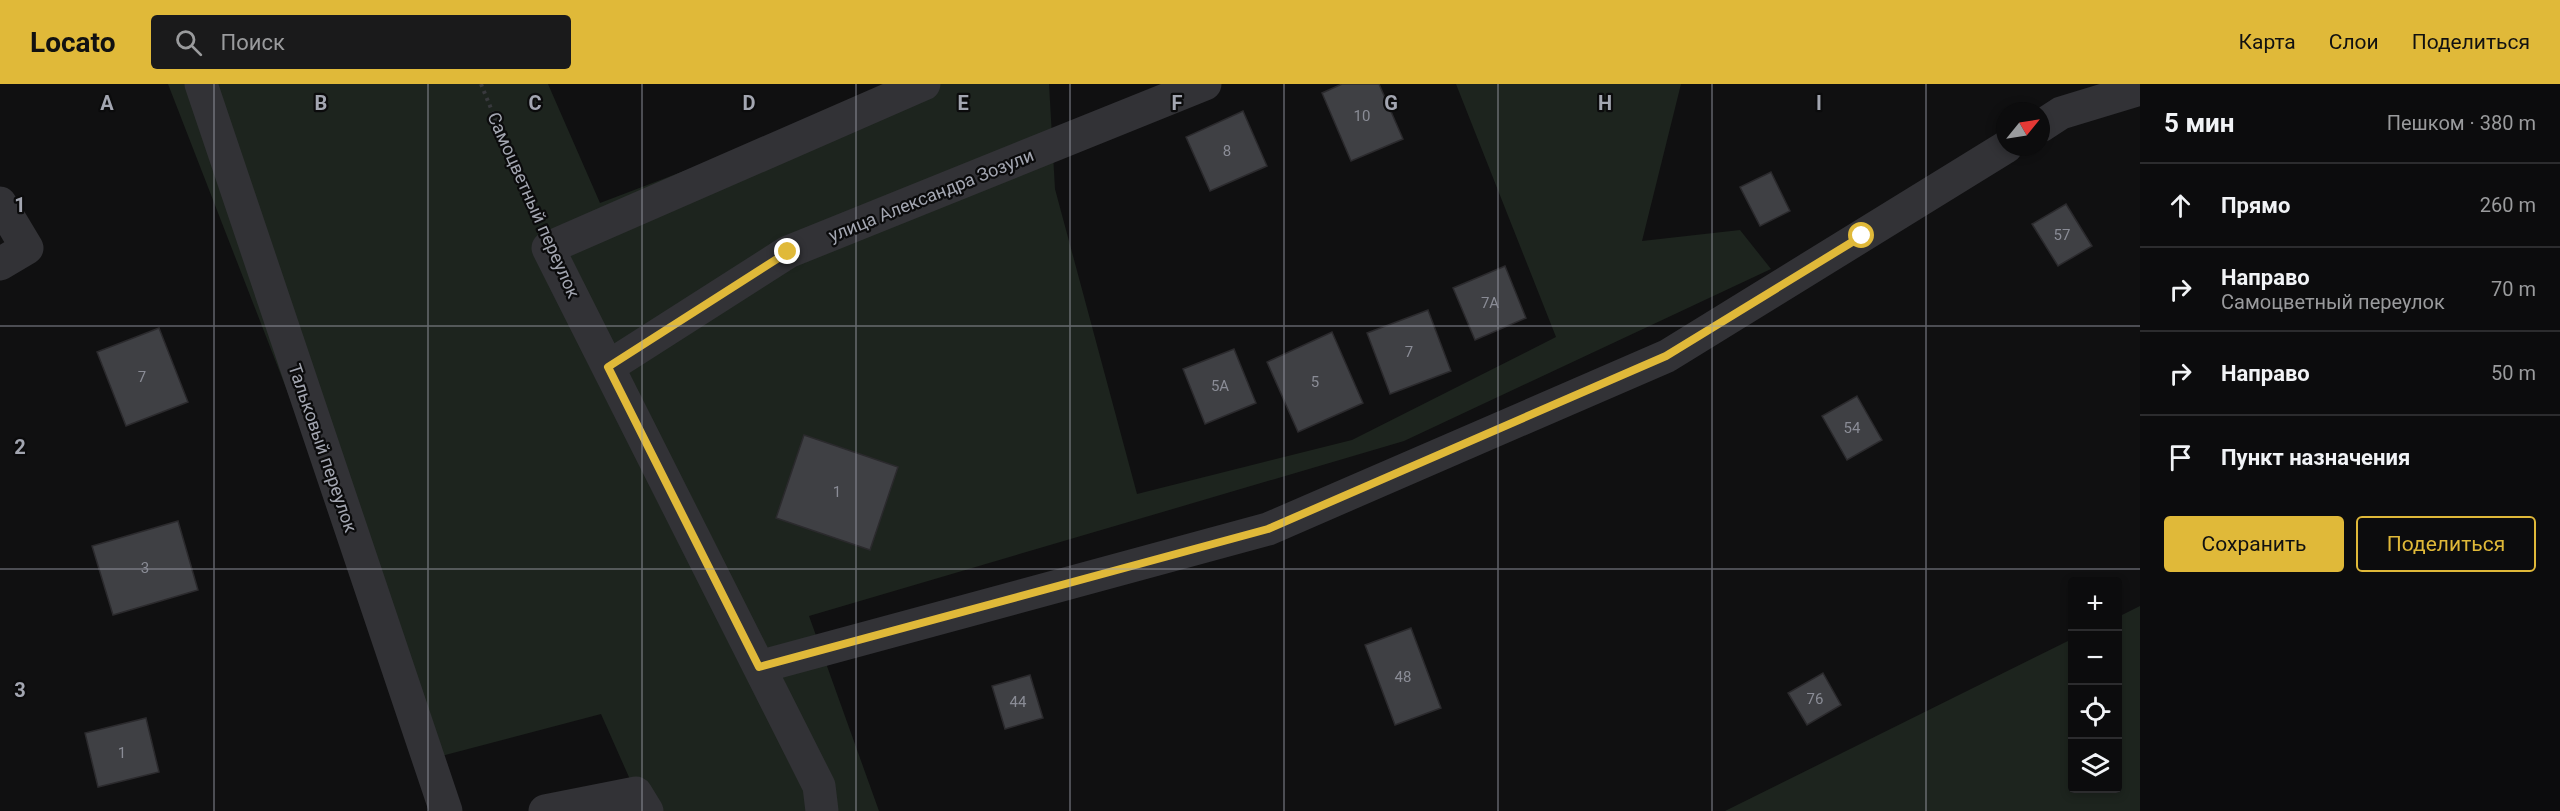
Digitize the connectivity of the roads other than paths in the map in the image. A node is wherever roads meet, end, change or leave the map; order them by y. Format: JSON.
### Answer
{"nodes":[{"id":1,"x":201,"y":84,"type":"edge"},
{"id":2,"x":924,"y":84,"type":"edge"},
{"id":3,"x":1205,"y":84,"type":"edge"},
{"id":4,"x":2140,"y":89,"type":"edge"},
{"id":5,"x":2050,"y":120,"type":"edge"},
{"id":6,"x":1996,"y":153,"type":"edge"},
{"id":7,"x":0,"y":203,"type":"edge"},
{"id":8,"x":13,"y":256,"type":"edge"},
{"id":9,"x":608,"y":367,"type":"junction"},
{"id":10,"x":759,"y":667,"type":"junction"},
{"id":11,"x":446,"y":811,"type":"edge"},
{"id":12,"x":545,"y":811,"type":"edge"},
{"id":13,"x":647,"y":811,"type":"edge"},
{"id":14,"x":822,"y":811,"type":"edge"}],
"edges":[{"from":1,"to":11,"type":"street","name":"Тальковый переулок"},
{"from":2,"to":9,"type":"street","name":"Самоцветный переулок"},
{"from":3,"to":9,"type":"street","name":"улица Александра Зозули"},
{"from":4,"to":5,"type":"street"},
{"from":6,"to":10,"type":"street"},
{"from":7,"to":8,"type":"street"},
{"from":9,"to":10,"type":"street","name":"Самоцветный переулок"},
{"from":10,"to":14,"type":"street","name":"Самоцветный переулок"},
{"from":12,"to":13,"type":"street"}]}
